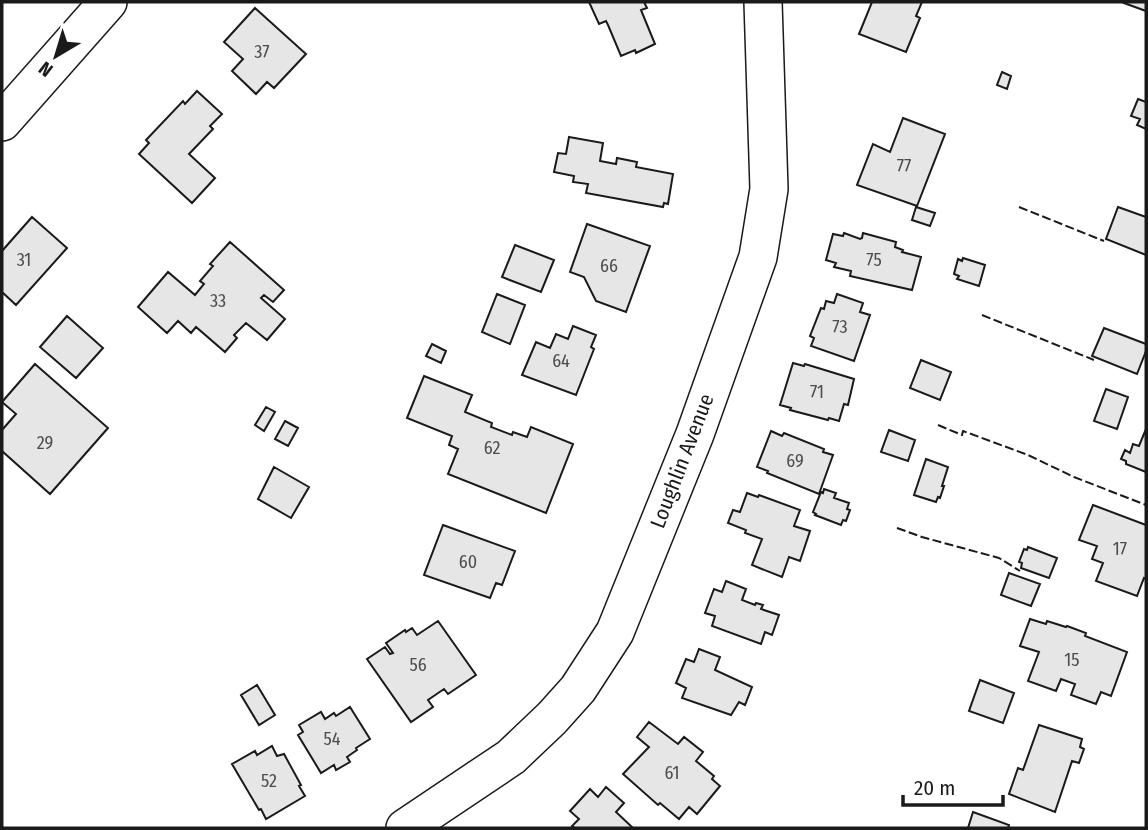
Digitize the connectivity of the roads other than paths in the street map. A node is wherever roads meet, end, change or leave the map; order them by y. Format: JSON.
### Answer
{"nodes":[{"id":1,"x":108,"y":2,"type":"edge"},
{"id":2,"x":763,"y":2,"type":"edge"},
{"id":3,"x":2,"y":122,"type":"edge"},
{"id":4,"x":405,"y":828,"type":"edge"}],
"edges":[{"from":1,"to":3,"type":"street"},
{"from":2,"to":4,"type":"street","name":"Loughlin Avenue"}]}
